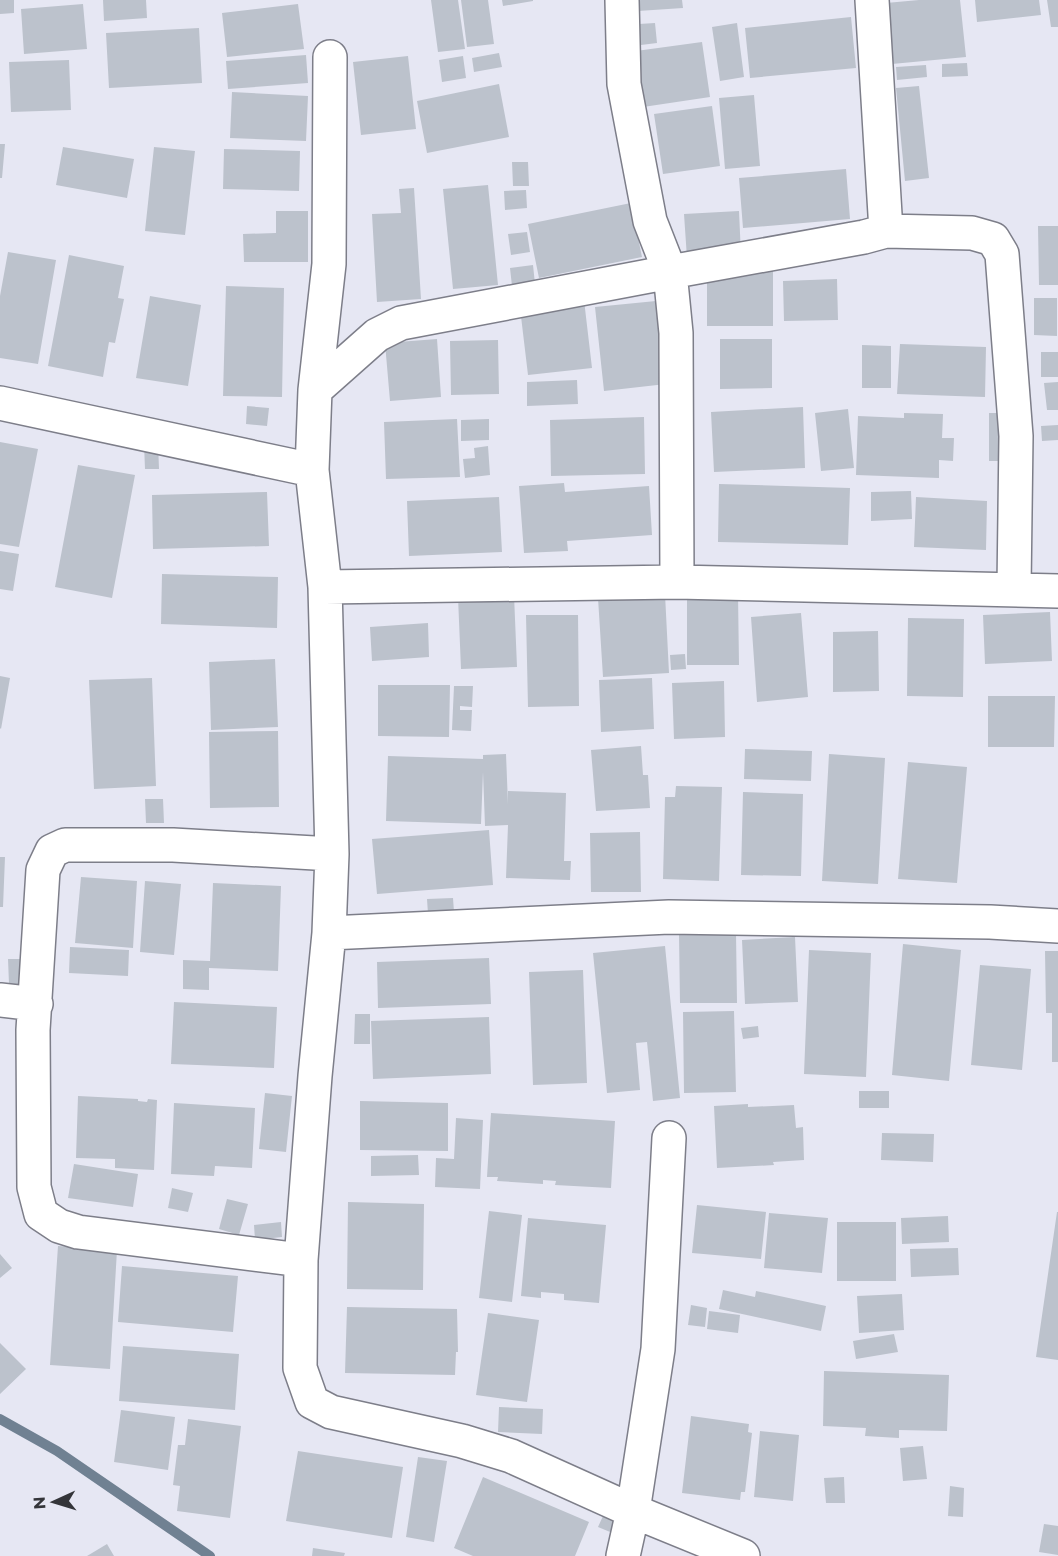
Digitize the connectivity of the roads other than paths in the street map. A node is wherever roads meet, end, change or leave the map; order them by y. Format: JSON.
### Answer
{"nodes":[{"id":1,"x":622,"y":0,"type":"edge"},
{"id":2,"x":872,"y":0,"type":"edge"},
{"id":3,"x":330,"y":57,"type":"dead end"},
{"id":4,"x":886,"y":231,"type":"junction"},
{"id":5,"x":670,"y":272,"type":"junction"},
{"id":6,"x":315,"y":390,"type":"junction"},
{"id":7,"x":0,"y":403,"type":"edge"},
{"id":8,"x":312,"y":470,"type":"junction"},
{"id":9,"x":677,"y":582,"type":"junction"},
{"id":10,"x":325,"y":587,"type":"junction"},
{"id":11,"x":1014,"y":588,"type":"junction"},
{"id":12,"x":1058,"y":591,"type":"edge"},
{"id":13,"x":332,"y":854,"type":"junction"},
{"id":14,"x":1058,"y":926,"type":"edge"},
{"id":15,"x":329,"y":933,"type":"junction"},
{"id":16,"x":0,"y":999,"type":"edge"},
{"id":17,"x":36,"y":1004,"type":"junction"},
{"id":18,"x":669,"y":1138,"type":"dead end"},
{"id":19,"x":301,"y":1260,"type":"junction"},
{"id":20,"x":633,"y":1511,"type":"junction"},
{"id":21,"x":623,"y":1556,"type":"edge"},
{"id":22,"x":743,"y":1556,"type":"edge"}],
"edges":[{"from":1,"to":5,"type":"street"},
{"from":2,"to":4,"type":"street"},
{"from":3,"to":6,"type":"street"},
{"from":4,"to":5,"type":"street"},
{"from":4,"to":11,"type":"street"},
{"from":5,"to":6,"type":"street"},
{"from":5,"to":9,"type":"street"},
{"from":6,"to":8,"type":"street"},
{"from":7,"to":8,"type":"street"},
{"from":8,"to":10,"type":"street"},
{"from":9,"to":10,"type":"street"},
{"from":9,"to":11,"type":"street"},
{"from":10,"to":13,"type":"street"},
{"from":11,"to":12,"type":"street"},
{"from":13,"to":15,"type":"street"},
{"from":13,"to":17,"type":"street"},
{"from":14,"to":15,"type":"street"},
{"from":15,"to":19,"type":"street"},
{"from":16,"to":17,"type":"street"},
{"from":17,"to":19,"type":"street"},
{"from":18,"to":20,"type":"street"},
{"from":19,"to":20,"type":"street"},
{"from":20,"to":21,"type":"street"},
{"from":20,"to":22,"type":"street"}]}
